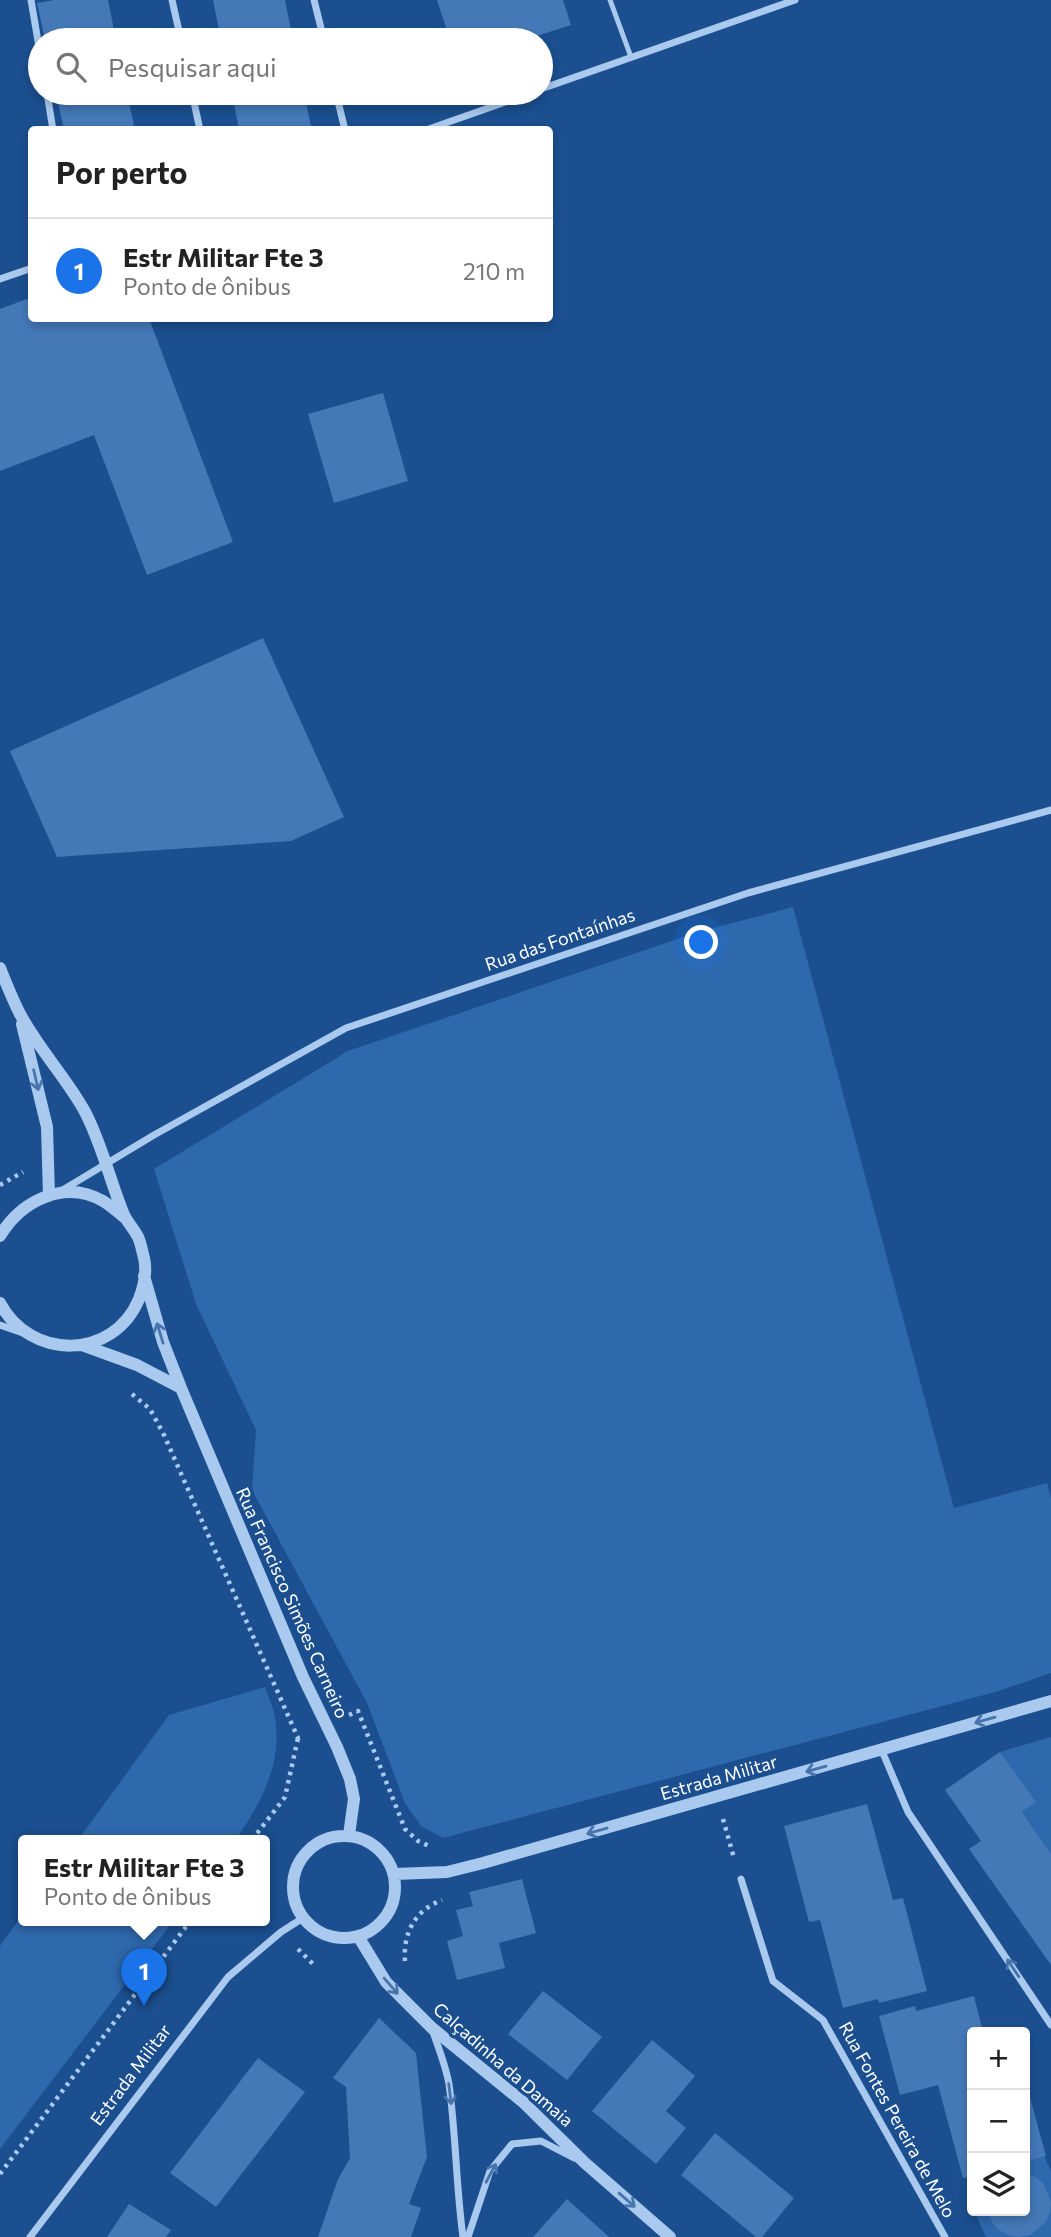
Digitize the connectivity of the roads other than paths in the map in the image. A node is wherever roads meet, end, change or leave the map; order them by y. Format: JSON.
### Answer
{"nodes":[{"id":1,"x":31,"y":0,"type":"edge"},
{"id":2,"x":172,"y":0,"type":"edge"},
{"id":3,"x":314,"y":0,"type":"edge"},
{"id":4,"x":610,"y":0,"type":"edge"},
{"id":5,"x":795,"y":0,"type":"edge"},
{"id":6,"x":36,"y":28,"type":"edge"},
{"id":7,"x":178,"y":28,"type":"edge"},
{"id":8,"x":321,"y":28,"type":"edge"},
{"id":9,"x":631,"y":57,"type":"junction"},
{"id":10,"x":553,"y":85,"type":"edge"},
{"id":11,"x":49,"y":105,"type":"edge"},
{"id":12,"x":195,"y":105,"type":"edge"},
{"id":13,"x":339,"y":105,"type":"edge"},
{"id":14,"x":497,"y":105,"type":"edge"},
{"id":15,"x":52,"y":126,"type":"edge"},
{"id":16,"x":199,"y":126,"type":"edge"},
{"id":17,"x":344,"y":126,"type":"edge"},
{"id":18,"x":437,"y":126,"type":"edge"},
{"id":19,"x":28,"y":269,"type":"edge"},
{"id":20,"x":0,"y":279,"type":"edge"},
{"id":21,"x":1051,"y":810,"type":"edge"},
{"id":22,"x":0,"y":968,"type":"edge"},
{"id":23,"x":20,"y":1013,"type":"junction"},
{"id":24,"x":106,"y":1164,"type":"junction"},
{"id":25,"x":52,"y":1195,"type":"junction"},
{"id":26,"x":125,"y":1218,"type":"junction"},
{"id":27,"x":0,"y":1236,"type":"edge"},
{"id":28,"x":144,"y":1276,"type":"junction"},
{"id":29,"x":0,"y":1303,"type":"edge"},
{"id":30,"x":0,"y":1325,"type":"edge"},
{"id":31,"x":27,"y":1334,"type":"junction"},
{"id":32,"x":81,"y":1345,"type":"junction"},
{"id":33,"x":181,"y":1388,"type":"junction"},
{"id":34,"x":1051,"y":1701,"type":"edge"},
{"id":35,"x":882,"y":1751,"type":"junction"},
{"id":36,"x":349,"y":1835,"type":"junction"},
{"id":37,"x":395,"y":1874,"type":"junction"},
{"id":38,"x":741,"y":1879,"type":"road end"},
{"id":39,"x":303,"y":1919,"type":"junction"},
{"id":40,"x":358,"y":1937,"type":"junction"},
{"id":41,"x":1051,"y":2025,"type":"edge"},
{"id":42,"x":432,"y":2028,"type":"junction"},
{"id":43,"x":585,"y":2163,"type":"junction"},
{"id":44,"x":30,"y":2237,"type":"edge"},
{"id":45,"x":466,"y":2237,"type":"edge"},
{"id":46,"x":670,"y":2237,"type":"edge"},
{"id":47,"x":945,"y":2237,"type":"edge"}],
"edges":[{"from":1,"to":6,"type":"street"},
{"from":2,"to":7,"type":"street"},
{"from":3,"to":8,"type":"street"},
{"from":4,"to":9,"type":"lane"},
{"from":5,"to":9,"type":"street"},
{"from":9,"to":10,"type":"street"},
{"from":11,"to":15,"type":"street"},
{"from":12,"to":16,"type":"street"},
{"from":13,"to":17,"type":"street"},
{"from":14,"to":18,"type":"street"},
{"from":19,"to":20,"type":"street"},
{"from":21,"to":24,"type":"street","name":"Rua das Fontaínhas"},
{"from":22,"to":23,"type":"street"},
{"from":23,"to":24,"type":"street"},
{"from":23,"to":25,"type":"street","one_way":true},
{"from":24,"to":25,"type":"street","name":"Rua das Fontaínhas"},
{"from":24,"to":26,"type":"street"},
{"from":25,"to":26,"type":"street"},
{"from":25,"to":27,"type":"street"},
{"from":26,"to":28,"type":"street"},
{"from":28,"to":32,"type":"street"},
{"from":33,"to":28,"type":"street","name":"Rua Francisco Simões Carneiro","one_way":true},
{"from":29,"to":31,"type":"street"},
{"from":30,"to":31,"type":"street"},
{"from":31,"to":32,"type":"street"},
{"from":32,"to":33,"type":"street"},
{"from":33,"to":36,"type":"street","name":"Rua Francisco Simões Carneiro"},
{"from":34,"to":35,"type":"street","name":"Estrada Militar","one_way":true},
{"from":35,"to":37,"type":"street","name":"Estrada Militar","one_way":true},
{"from":41,"to":35,"type":"street","one_way":true},
{"from":36,"to":37,"type":"street"},
{"from":36,"to":39,"type":"street"},
{"from":37,"to":40,"type":"street"},
{"from":38,"to":47,"type":"street","name":"Rua Fontes Pereira de Melo"},
{"from":39,"to":40,"type":"street"},
{"from":39,"to":44,"type":"street","name":"Estrada Militar"},
{"from":40,"to":42,"type":"street","name":"Calçadinha da Damaia","one_way":true},
{"from":42,"to":43,"type":"street","name":"Calçadinha da Damaia"},
{"from":42,"to":45,"type":"street","one_way":true},
{"from":45,"to":43,"type":"street","one_way":true},
{"from":43,"to":46,"type":"street","name":"Calçadinha da Damaia","one_way":true}]}
